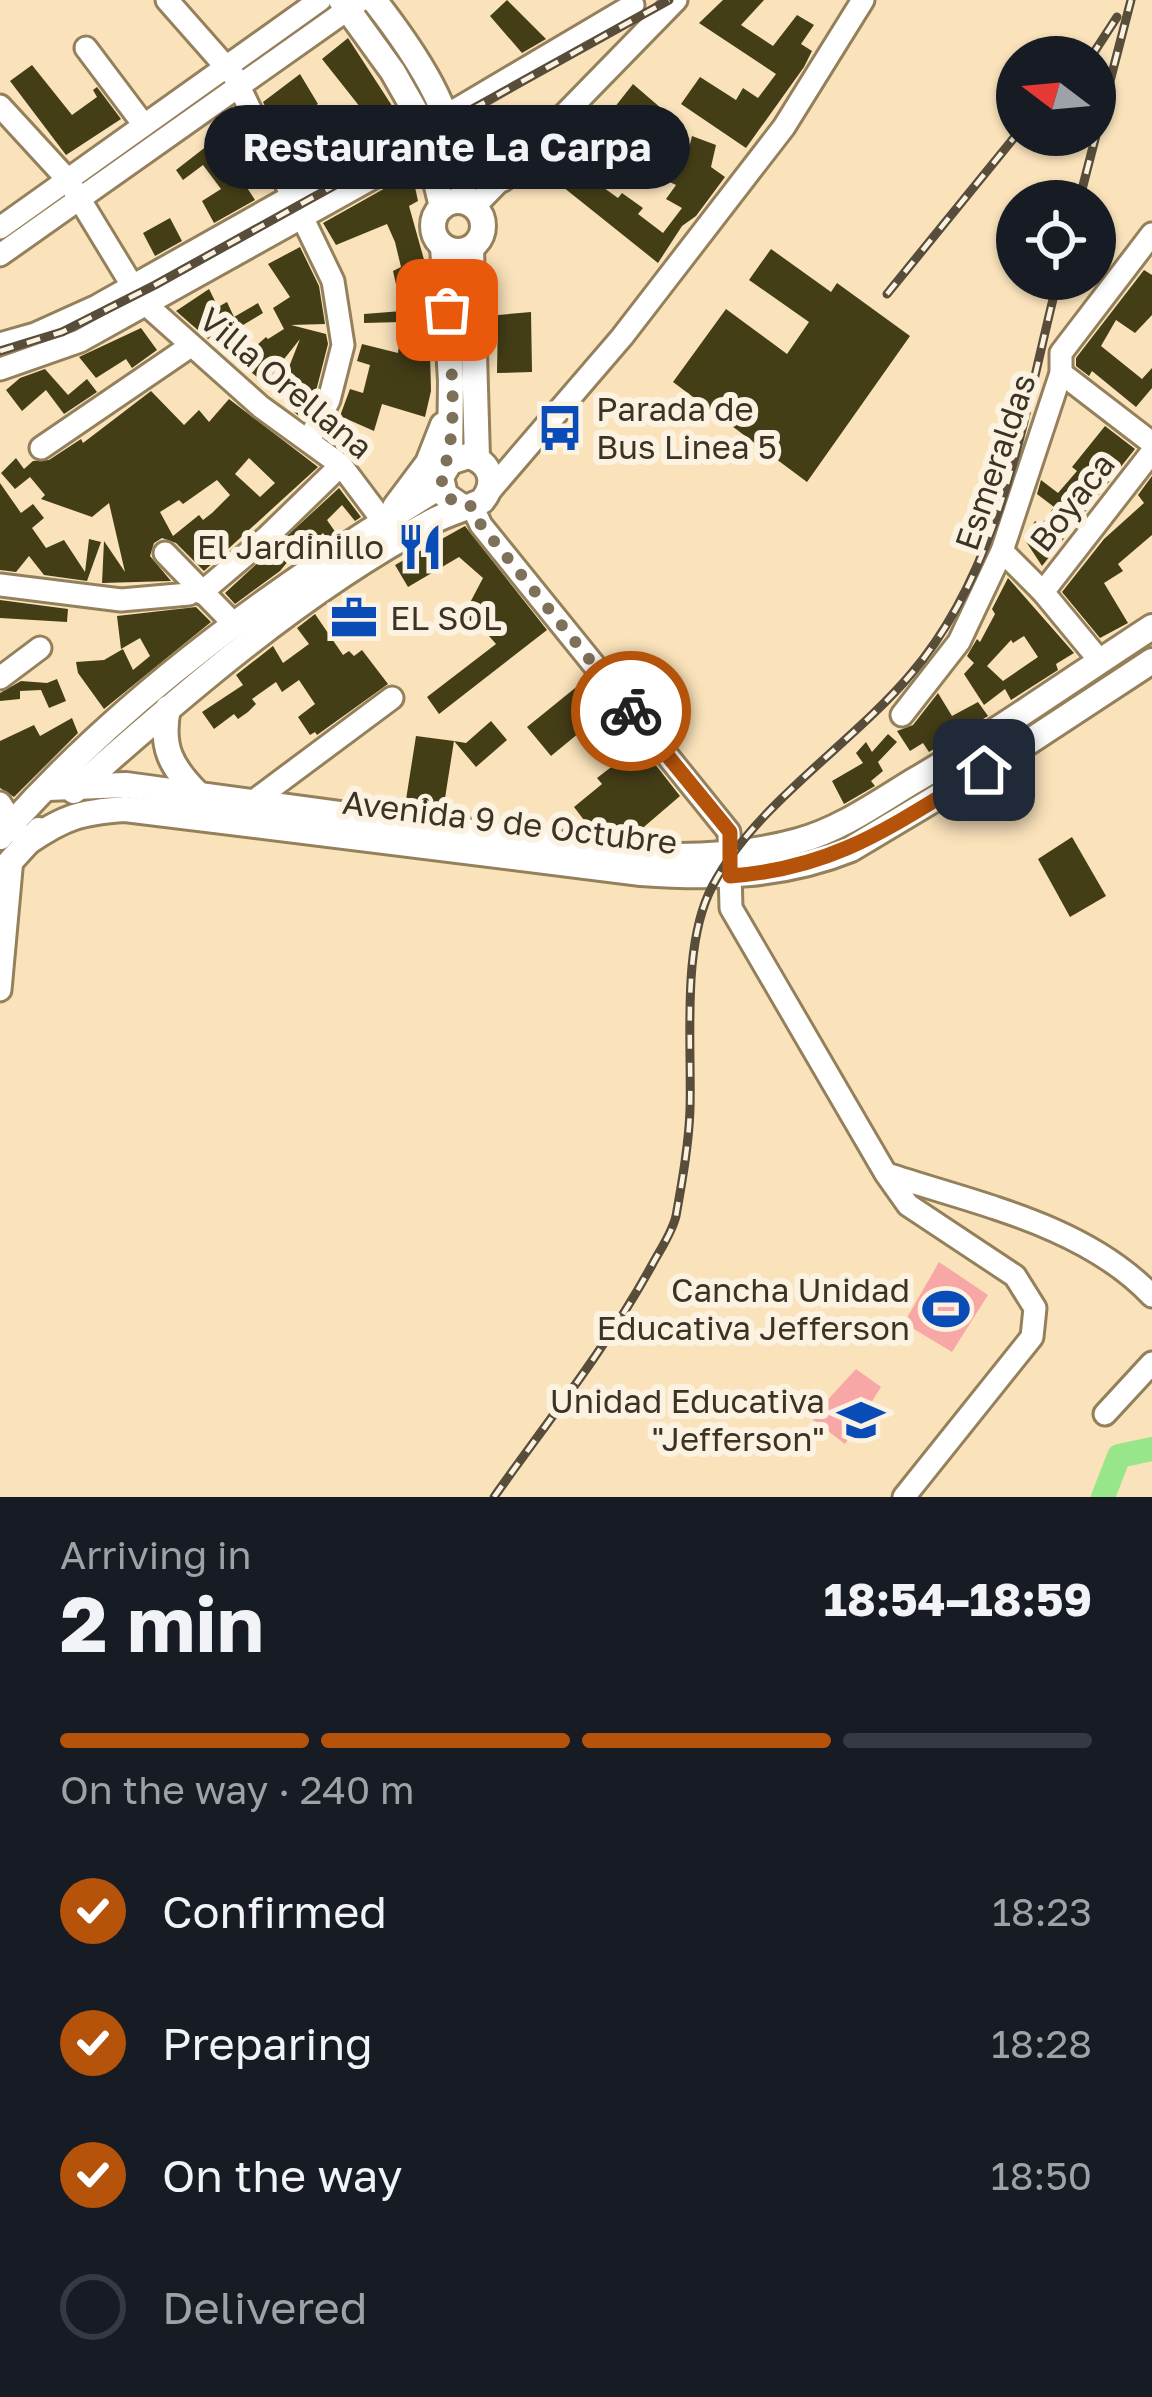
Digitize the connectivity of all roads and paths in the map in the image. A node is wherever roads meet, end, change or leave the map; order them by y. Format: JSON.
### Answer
{"nodes":[{"id":1,"x":166,"y":0,"type":"edge"},
{"id":2,"x":320,"y":0,"type":"edge"},
{"id":3,"x":374,"y":0,"type":"edge"},
{"id":4,"x":676,"y":0,"type":"edge"},
{"id":5,"x":862,"y":0,"type":"edge"},
{"id":6,"x":631,"y":2,"type":"edge"},
{"id":7,"x":350,"y":3,"type":"edge"},
{"id":8,"x":651,"y":26,"type":"junction"},
{"id":9,"x":86,"y":48,"type":"dead end"},
{"id":10,"x":234,"y":76,"type":"junction"},
{"id":11,"x":0,"y":106,"type":"edge"},
{"id":12,"x":447,"y":115,"type":"junction"},
{"id":13,"x":144,"y":125,"type":"junction"},
{"id":14,"x":426,"y":134,"type":"junction"},
{"id":15,"x":462,"y":169,"type":"junction"},
{"id":16,"x":502,"y":179,"type":"junction"},
{"id":17,"x":75,"y":190,"type":"junction"},
{"id":18,"x":291,"y":198,"type":"junction"},
{"id":19,"x":460,"y":205,"type":"junction"},
{"id":20,"x":302,"y":218,"type":"junction"},
{"id":21,"x":0,"y":228,"type":"edge"},
{"id":22,"x":1152,"y":234,"type":"edge"},
{"id":23,"x":443,"y":246,"type":"junction"},
{"id":24,"x":471,"y":248,"type":"junction"},
{"id":25,"x":0,"y":255,"type":"edge"},
{"id":26,"x":140,"y":298,"type":"junction"},
{"id":27,"x":0,"y":344,"type":"edge"},
{"id":28,"x":189,"y":346,"type":"junction"},
{"id":29,"x":0,"y":369,"type":"edge"},
{"id":30,"x":1061,"y":373,"type":"junction"},
{"id":31,"x":451,"y":381,"type":"junction"},
{"id":32,"x":309,"y":440,"type":"junction"},
{"id":33,"x":41,"y":448,"type":"dead end"},
{"id":34,"x":1152,"y":448,"type":"edge"},
{"id":35,"x":477,"y":458,"type":"junction"},
{"id":36,"x":341,"y":465,"type":"junction"},
{"id":37,"x":445,"y":474,"type":"junction"},
{"id":38,"x":476,"y":502,"type":"junction"},
{"id":39,"x":383,"y":521,"type":"junction"},
{"id":40,"x":1002,"y":551,"type":"junction"},
{"id":41,"x":165,"y":553,"type":"dead end"},
{"id":42,"x":0,"y":585,"type":"edge"},
{"id":43,"x":199,"y":591,"type":"junction"},
{"id":44,"x":1043,"y":592,"type":"junction"},
{"id":45,"x":233,"y":623,"type":"junction"},
{"id":46,"x":1152,"y":627,"type":"edge"},
{"id":47,"x":40,"y":648,"type":"dead end"},
{"id":48,"x":1100,"y":661,"type":"junction"},
{"id":49,"x":1152,"y":661,"type":"edge"},
{"id":50,"x":0,"y":678,"type":"edge"},
{"id":51,"x":392,"y":698,"type":"dead end"},
{"id":52,"x":168,"y":709,"type":"junction"},
{"id":53,"x":902,"y":715,"type":"dead end"},
{"id":54,"x":47,"y":788,"type":"junction"},
{"id":55,"x":77,"y":788,"type":"junction"},
{"id":56,"x":198,"y":794,"type":"junction"},
{"id":57,"x":251,"y":803,"type":"junction"},
{"id":58,"x":9,"y":840,"type":"edge"},
{"id":59,"x":758,"y":848,"type":"junction"},
{"id":60,"x":731,"y":865,"type":"junction"},
{"id":61,"x":0,"y":990,"type":"edge"},
{"id":62,"x":886,"y":1174,"type":"junction"},
{"id":63,"x":1152,"y":1296,"type":"edge"},
{"id":64,"x":1152,"y":1363,"type":"edge"},
{"id":65,"x":1105,"y":1414,"type":"dead end"},
{"id":66,"x":904,"y":1497,"type":"edge"}],
"edges":[{"from":1,"to":10,"type":"street"},
{"from":2,"to":10,"type":"street"},
{"from":3,"to":12,"type":"main road"},
{"from":4,"to":8,"type":"street"},
{"from":5,"to":38,"type":"street"},
{"from":6,"to":8,"type":"street"},
{"from":6,"to":12,"type":"street"},
{"from":7,"to":10,"type":"street"},
{"from":7,"to":14,"type":"main road"},
{"from":8,"to":16,"type":"street"},
{"from":9,"to":13,"type":"street"},
{"from":10,"to":13,"type":"street"},
{"from":10,"to":17,"type":"street"},
{"from":10,"to":18,"type":"street"},
{"from":11,"to":17,"type":"street","name":"Villa Orellana"},
{"from":12,"to":15,"type":"main road"},
{"from":13,"to":17,"type":"street"},
{"from":14,"to":18,"type":"street"},
{"from":14,"to":19,"type":"main road"},
{"from":14,"to":20,"type":"street"},
{"from":15,"to":16,"type":"main road"},
{"from":15,"to":19,"type":"main road"},
{"from":16,"to":19,"type":"street"},
{"from":17,"to":21,"type":"street"},
{"from":17,"to":25,"type":"street"},
{"from":17,"to":26,"type":"street","name":"Villa Orellana"},
{"from":18,"to":20,"type":"street"},
{"from":18,"to":26,"type":"street"},
{"from":19,"to":23,"type":"main road"},
{"from":19,"to":24,"type":"main road"},
{"from":20,"to":26,"type":"street"},
{"from":20,"to":32,"type":"street"},
{"from":22,"to":30,"type":"street","name":"Esmeraldas"},
{"from":23,"to":24,"type":"main road"},
{"from":23,"to":31,"type":"main road"},
{"from":24,"to":35,"type":"main road"},
{"from":26,"to":27,"type":"street"},
{"from":26,"to":28,"type":"street","name":"Villa Orellana"},
{"from":26,"to":29,"type":"street"},
{"from":28,"to":32,"type":"street","name":"Villa Orellana"},
{"from":28,"to":33,"type":"street"},
{"from":30,"to":34,"type":"street"},
{"from":30,"to":40,"type":"street","name":"Esmeraldas"},
{"from":31,"to":37,"type":"main road"},
{"from":31,"to":39,"type":"main road"},
{"from":32,"to":36,"type":"street","name":"Villa Orellana"},
{"from":34,"to":44,"type":"street","name":"Boyaca"},
{"from":35,"to":37,"type":"main road"},
{"from":35,"to":38,"type":"main road"},
{"from":36,"to":39,"type":"street","name":"Villa Orellana"},
{"from":36,"to":43,"type":"street"},
{"from":37,"to":38,"type":"main road"},
{"from":37,"to":39,"type":"main road"},
{"from":38,"to":52,"type":"main road"},
{"from":38,"to":59,"type":"street"},
{"from":38,"to":60,"type":"street"},
{"from":39,"to":45,"type":"main road"},
{"from":40,"to":44,"type":"street"},
{"from":40,"to":53,"type":"street","name":"Esmeraldas"},
{"from":41,"to":43,"type":"street"},
{"from":42,"to":43,"type":"street"},
{"from":43,"to":45,"type":"street"},
{"from":44,"to":48,"type":"street"},
{"from":45,"to":54,"type":"main road"},
{"from":46,"to":48,"type":"main road","name":"Avenida 9 de Octubre"},
{"from":47,"to":50,"type":"street"},
{"from":48,"to":59,"type":"main road","name":"Avenida 9 de Octubre"},
{"from":49,"to":60,"type":"main road","name":"Avenida 9 de Octubre"},
{"from":51,"to":57,"type":"street"},
{"from":52,"to":55,"type":"main road"},
{"from":52,"to":56,"type":"main road"},
{"from":54,"to":55,"type":"main road","name":"Avenida 9 de Octubre"},
{"from":54,"to":58,"type":"main road"},
{"from":55,"to":56,"type":"main road","name":"Avenida 9 de Octubre"},
{"from":55,"to":58,"type":"main road"},
{"from":56,"to":57,"type":"main road","name":"Avenida 9 de Octubre"},
{"from":57,"to":60,"type":"main road","name":"Avenida 9 de Octubre"},
{"from":58,"to":60,"type":"main road","name":"Avenida 9 de Octubre"},
{"from":58,"to":61,"type":"street"},
{"from":59,"to":60,"type":"main road","name":"Avenida 9 de Octubre"},
{"from":60,"to":62,"type":"street"},
{"from":62,"to":63,"type":"street"},
{"from":62,"to":66,"type":"street"},
{"from":64,"to":65,"type":"street"}]}
